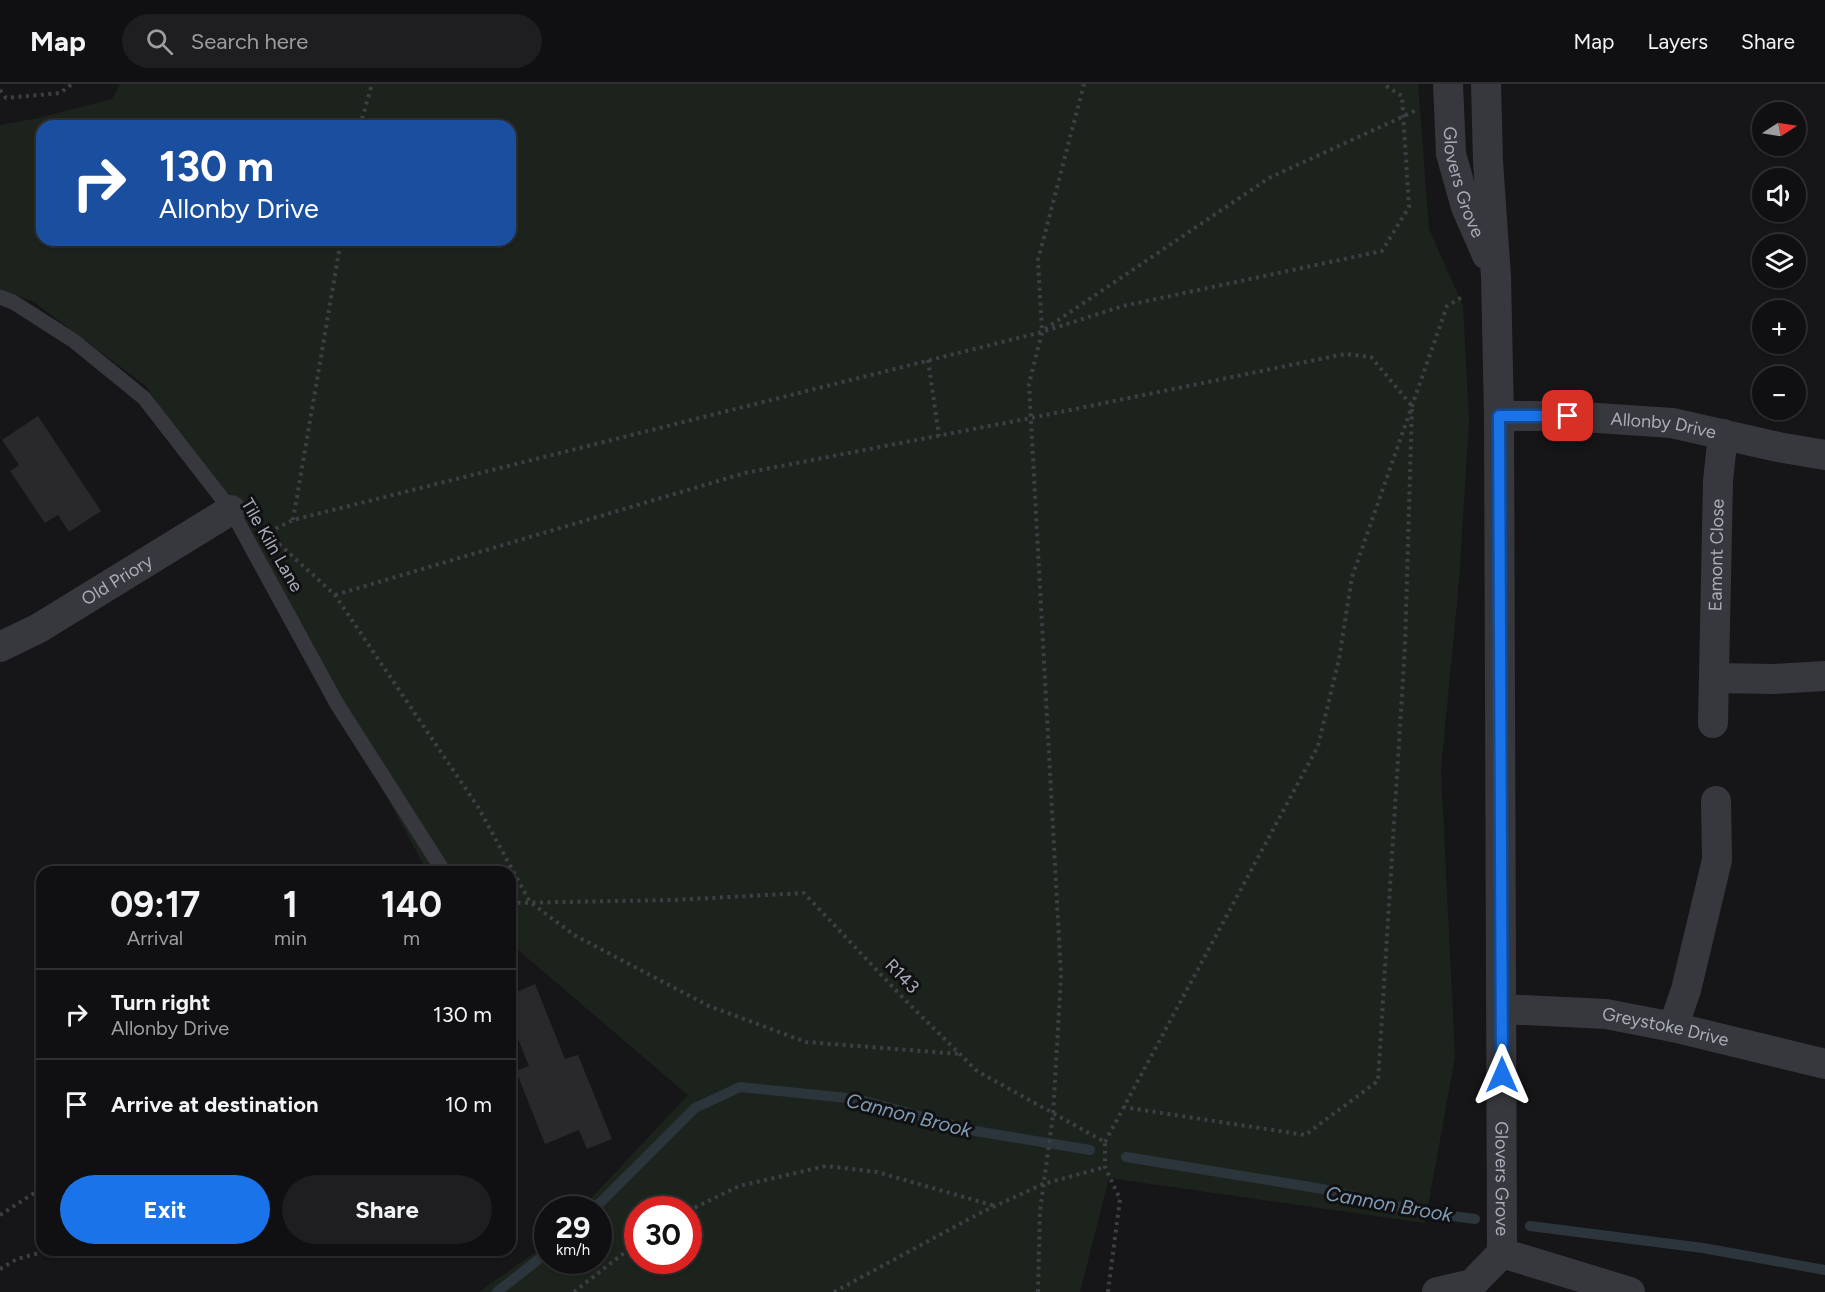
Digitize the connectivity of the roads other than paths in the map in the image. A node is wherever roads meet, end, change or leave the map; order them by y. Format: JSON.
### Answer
{"nodes":[{"id":1,"x":1486,"y":84,"type":"edge"},
{"id":2,"x":1448,"y":90,"type":"edge"},
{"id":3,"x":1496,"y":277,"type":"junction"},
{"id":4,"x":0,"y":297,"type":"edge"},
{"id":5,"x":1499,"y":416,"type":"junction"},
{"id":6,"x":1723,"y":434,"type":"junction"},
{"id":7,"x":1825,"y":455,"type":"edge"},
{"id":8,"x":231,"y":510,"type":"junction"},
{"id":9,"x":0,"y":647,"type":"edge"},
{"id":10,"x":1825,"y":676,"type":"edge"},
{"id":11,"x":1714,"y":678,"type":"junction"},
{"id":12,"x":1713,"y":723,"type":"dead end"},
{"id":13,"x":1716,"y":801,"type":"dead end"},
{"id":14,"x":440,"y":866,"type":"edge"},
{"id":15,"x":1502,"y":1009,"type":"junction"},
{"id":16,"x":1673,"y":1027,"type":"junction"},
{"id":17,"x":1825,"y":1064,"type":"edge"},
{"id":18,"x":1502,"y":1253,"type":"junction"},
{"id":19,"x":1437,"y":1292,"type":"edge"},
{"id":20,"x":1630,"y":1292,"type":"edge"}],
"edges":[{"from":1,"to":3,"type":"street","name":"Glovers Grove"},
{"from":2,"to":3,"type":"street","name":"Glovers Grove"},
{"from":3,"to":5,"type":"street","name":"Glovers Grove"},
{"from":4,"to":8,"type":"lane","name":"Tile Kiln Lane"},
{"from":5,"to":6,"type":"street","name":"Allonby Drive"},
{"from":5,"to":15,"type":"street","name":"Glovers Grove"},
{"from":6,"to":7,"type":"street","name":"Allonby Drive"},
{"from":6,"to":11,"type":"street","name":"Eamont Close"},
{"from":8,"to":9,"type":"street","name":"Old Priory"},
{"from":8,"to":14,"type":"lane","name":"Tile Kiln Lane"},
{"from":10,"to":11,"type":"street"},
{"from":11,"to":12,"type":"street","name":"Eamont Close"},
{"from":13,"to":16,"type":"street"},
{"from":15,"to":16,"type":"street","name":"Greystoke Drive"},
{"from":15,"to":18,"type":"street","name":"Glovers Grove"},
{"from":16,"to":17,"type":"street","name":"Greystoke Drive"},
{"from":18,"to":19,"type":"street"},
{"from":18,"to":20,"type":"street"}]}
